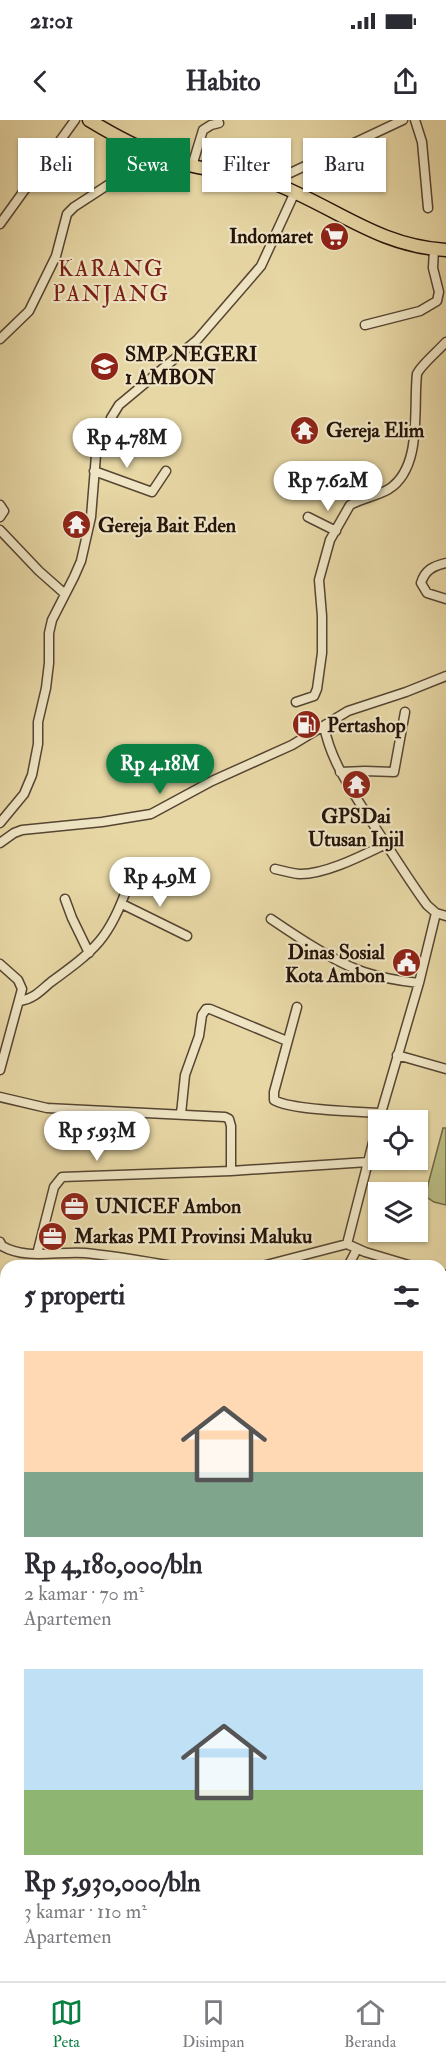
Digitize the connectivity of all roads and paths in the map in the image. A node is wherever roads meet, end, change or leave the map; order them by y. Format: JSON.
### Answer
{"nodes":[{"id":1,"x":75,"y":120,"type":"edge"},
{"id":2,"x":90,"y":120,"type":"edge"},
{"id":3,"x":404,"y":120,"type":"edge"},
{"id":4,"x":415,"y":120,"type":"edge"},
{"id":5,"x":219,"y":123,"type":"dead end"},
{"id":6,"x":122,"y":138,"type":"edge"},
{"id":7,"x":192,"y":166,"type":"joint"},
{"id":8,"x":202,"y":168,"type":"edge"},
{"id":9,"x":291,"y":173,"type":"edge"},
{"id":10,"x":106,"y":186,"type":"edge"},
{"id":11,"x":291,"y":191,"type":"edge"},
{"id":12,"x":294,"y":192,"type":"junction"},
{"id":13,"x":428,"y":208,"type":"dead end"},
{"id":14,"x":0,"y":224,"type":"edge"},
{"id":15,"x":440,"y":249,"type":"edge"},
{"id":16,"x":365,"y":326,"type":"dead end"},
{"id":17,"x":0,"y":339,"type":"edge"},
{"id":18,"x":446,"y":342,"type":"edge"},
{"id":19,"x":94,"y":471,"type":"junction"},
{"id":20,"x":166,"y":471,"type":"dead end"},
{"id":21,"x":0,"y":505,"type":"edge"},
{"id":22,"x":0,"y":517,"type":"edge"},
{"id":23,"x":308,"y":517,"type":"dead end"},
{"id":24,"x":0,"y":530,"type":"edge"},
{"id":25,"x":336,"y":531,"type":"junction"},
{"id":26,"x":446,"y":563,"type":"edge"},
{"id":27,"x":65,"y":594,"type":"junction"},
{"id":28,"x":446,"y":599,"type":"edge"},
{"id":29,"x":446,"y":676,"type":"edge"},
{"id":30,"x":296,"y":702,"type":"dead end"},
{"id":31,"x":405,"y":712,"type":"dead end"},
{"id":32,"x":324,"y":726,"type":"junction"},
{"id":33,"x":340,"y":772,"type":"junction"},
{"id":34,"x":0,"y":823,"type":"edge"},
{"id":35,"x":0,"y":843,"type":"edge"},
{"id":36,"x":386,"y":844,"type":"junction"},
{"id":37,"x":275,"y":869,"type":"dead end"},
{"id":38,"x":128,"y":885,"type":"dead end"},
{"id":39,"x":65,"y":898,"type":"dead end"},
{"id":40,"x":122,"y":904,"type":"junction"},
{"id":41,"x":436,"y":913,"type":"junction"},
{"id":42,"x":446,"y":916,"type":"edge"},
{"id":43,"x":271,"y":919,"type":"dead end"},
{"id":44,"x":187,"y":936,"type":"dead end"},
{"id":45,"x":89,"y":953,"type":"junction"},
{"id":46,"x":0,"y":964,"type":"edge"},
{"id":47,"x":419,"y":983,"type":"junction"},
{"id":48,"x":20,"y":1000,"type":"junction"},
{"id":49,"x":297,"y":1007,"type":"dead end"},
{"id":50,"x":287,"y":1041,"type":"junction"},
{"id":51,"x":397,"y":1055,"type":"junction"},
{"id":52,"x":446,"y":1069,"type":"edge"},
{"id":53,"x":0,"y":1070,"type":"edge"},
{"id":54,"x":0,"y":1097,"type":"edge"},
{"id":55,"x":382,"y":1110,"type":"edge"},
{"id":56,"x":180,"y":1114,"type":"junction"},
{"id":57,"x":368,"y":1116,"type":"edge"},
{"id":58,"x":368,"y":1162,"type":"joint"},
{"id":59,"x":231,"y":1171,"type":"junction"},
{"id":60,"x":0,"y":1242,"type":"edge"},
{"id":61,"x":347,"y":1244,"type":"junction"},
{"id":62,"x":357,"y":1249,"type":"junction"},
{"id":63,"x":37,"y":1254,"type":"junction"},
{"id":64,"x":141,"y":1260,"type":"edge"},
{"id":65,"x":285,"y":1260,"type":"edge"},
{"id":66,"x":351,"y":1260,"type":"edge"},
{"id":67,"x":393,"y":1260,"type":"edge"}],
"edges":[{"from":1,"to":14,"type":"street"},
{"from":2,"to":6,"type":"highway"},
{"from":3,"to":9,"type":"street"},
{"from":4,"to":13,"type":"street"},
{"from":5,"to":7,"type":"street"},
{"from":7,"to":8,"type":"highway"},
{"from":10,"to":17,"type":"street"},
{"from":11,"to":12,"type":"highway"},
{"from":12,"to":15,"type":"highway"},
{"from":12,"to":19,"type":"street"},
{"from":15,"to":16,"type":"street"},
{"from":18,"to":25,"type":"street"},
{"from":19,"to":20,"type":"street"},
{"from":19,"to":27,"type":"street"},
{"from":21,"to":22,"type":"street"},
{"from":23,"to":25,"type":"street"},
{"from":24,"to":27,"type":"street"},
{"from":25,"to":30,"type":"street"},
{"from":26,"to":28,"type":"street"},
{"from":27,"to":34,"type":"street"},
{"from":29,"to":32,"type":"street"},
{"from":31,"to":33,"type":"street"},
{"from":32,"to":33,"type":"street"},
{"from":32,"to":35,"type":"street"},
{"from":33,"to":36,"type":"street"},
{"from":36,"to":37,"type":"street"},
{"from":36,"to":41,"type":"street"},
{"from":38,"to":40,"type":"street"},
{"from":39,"to":45,"type":"street"},
{"from":40,"to":44,"type":"street"},
{"from":40,"to":45,"type":"street"},
{"from":41,"to":42,"type":"street"},
{"from":41,"to":47,"type":"street"},
{"from":43,"to":47,"type":"street"},
{"from":45,"to":48,"type":"street"},
{"from":46,"to":48,"type":"street"},
{"from":47,"to":51,"type":"street"},
{"from":48,"to":53,"type":"street"},
{"from":49,"to":50,"type":"street"},
{"from":50,"to":56,"type":"street"},
{"from":50,"to":57,"type":"street"},
{"from":51,"to":52,"type":"street"},
{"from":51,"to":55,"type":"street"},
{"from":54,"to":56,"type":"street"},
{"from":56,"to":59,"type":"street"},
{"from":58,"to":59,"type":"street"},
{"from":58,"to":61,"type":"street"},
{"from":59,"to":63,"type":"street"},
{"from":60,"to":63,"type":"street"},
{"from":61,"to":62,"type":"street"},
{"from":61,"to":65,"type":"street"},
{"from":62,"to":66,"type":"street"},
{"from":62,"to":67,"type":"street"},
{"from":63,"to":64,"type":"street"}]}
